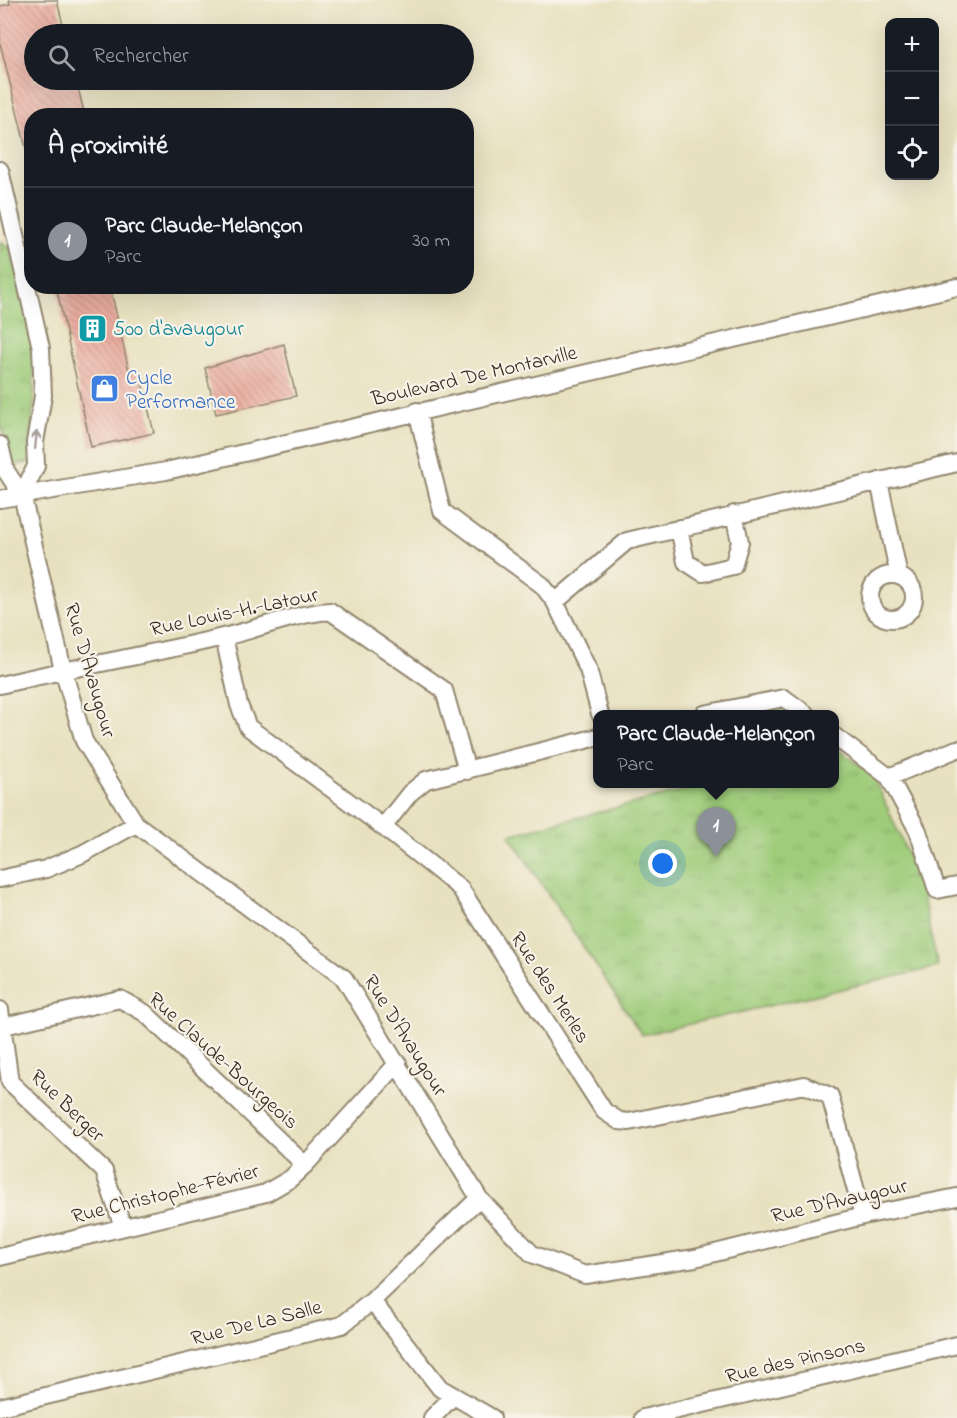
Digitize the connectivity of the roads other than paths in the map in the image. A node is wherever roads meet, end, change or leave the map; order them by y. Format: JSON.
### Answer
{"nodes":[{"id":1,"x":0,"y":170,"type":"edge"},
{"id":2,"x":24,"y":274,"type":"edge"},
{"id":3,"x":957,"y":287,"type":"edge"},
{"id":4,"x":29,"y":294,"type":"edge"},
{"id":5,"x":417,"y":411,"type":"junction"},
{"id":6,"x":0,"y":445,"type":"edge"},
{"id":7,"x":957,"y":463,"type":"edge"},
{"id":8,"x":879,"y":481,"type":"junction"},
{"id":9,"x":22,"y":495,"type":"junction"},
{"id":10,"x":0,"y":499,"type":"edge"},
{"id":11,"x":734,"y":514,"type":"junction"},
{"id":12,"x":679,"y":528,"type":"junction"},
{"id":13,"x":899,"y":576,"type":"dead end"},
{"id":14,"x":555,"y":602,"type":"junction"},
{"id":15,"x":224,"y":637,"type":"junction"},
{"id":16,"x":63,"y":670,"type":"junction"},
{"id":17,"x":0,"y":686,"type":"edge"},
{"id":18,"x":599,"y":710,"type":"edge"},
{"id":19,"x":724,"y":710,"type":"edge"},
{"id":20,"x":800,"y":710,"type":"edge"},
{"id":21,"x":593,"y":738,"type":"edge"},
{"id":22,"x":839,"y":740,"type":"edge"},
{"id":23,"x":957,"y":749,"type":"edge"},
{"id":24,"x":467,"y":771,"type":"junction"},
{"id":25,"x":889,"y":777,"type":"junction"},
{"id":26,"x":136,"y":824,"type":"junction"},
{"id":27,"x":383,"y":826,"type":"junction"},
{"id":28,"x":0,"y":879,"type":"edge"},
{"id":29,"x":957,"y":886,"type":"edge"},
{"id":30,"x":2,"y":1018,"type":"edge"},
{"id":31,"x":398,"y":1063,"type":"junction"},
{"id":32,"x":5,"y":1086,"type":"edge"},
{"id":33,"x":305,"y":1165,"type":"junction"},
{"id":34,"x":957,"y":1197,"type":"edge"},
{"id":35,"x":479,"y":1198,"type":"junction"},
{"id":36,"x":863,"y":1216,"type":"junction"},
{"id":37,"x":123,"y":1227,"type":"junction"},
{"id":38,"x":0,"y":1257,"type":"edge"},
{"id":39,"x":372,"y":1301,"type":"junction"},
{"id":40,"x":957,"y":1345,"type":"edge"},
{"id":41,"x":453,"y":1396,"type":"junction"},
{"id":42,"x":0,"y":1407,"type":"edge"},
{"id":43,"x":432,"y":1418,"type":"edge"},
{"id":44,"x":492,"y":1418,"type":"edge"},
{"id":45,"x":643,"y":1418,"type":"edge"}],
"edges":[{"from":2,"to":1,"type":"street","one_way":true},
{"from":3,"to":5,"type":"street","name":"Boulevard De Montarville"},
{"from":9,"to":4,"type":"street","one_way":true},
{"from":5,"to":9,"type":"street","name":"Boulevard De Montarville"},
{"from":5,"to":14,"type":"street"},
{"from":6,"to":9,"type":"street","name":"Rue D'Avaugour"},
{"from":7,"to":8,"type":"street"},
{"from":8,"to":11,"type":"street"},
{"from":8,"to":13,"type":"street"},
{"from":9,"to":10,"type":"street","name":"Boulevard De Montarville"},
{"from":9,"to":16,"type":"street","name":"Rue D'Avaugour"},
{"from":11,"to":12,"type":"street"},
{"from":11,"to":12,"type":"street"},
{"from":12,"to":14,"type":"street"},
{"from":14,"to":18,"type":"street"},
{"from":15,"to":16,"type":"street","name":"Rue Louis-H.-Latour"},
{"from":15,"to":24,"type":"street","name":"Rue Louis-H.-Latour"},
{"from":15,"to":27,"type":"street","name":"Rue des Merles"},
{"from":16,"to":17,"type":"street","name":"Rue Louis-H.-Latour"},
{"from":16,"to":26,"type":"street","name":"Rue D'Avaugour"},
{"from":19,"to":20,"type":"street"},
{"from":21,"to":24,"type":"street"},
{"from":22,"to":25,"type":"street"},
{"from":23,"to":25,"type":"street"},
{"from":24,"to":27,"type":"street"},
{"from":25,"to":29,"type":"street"},
{"from":26,"to":28,"type":"street"},
{"from":26,"to":31,"type":"street","name":"Rue D'Avaugour"},
{"from":27,"to":36,"type":"street","name":"Rue des Merles"},
{"from":30,"to":32,"type":"street","name":"Rue Berger"},
{"from":30,"to":33,"type":"street","name":"Rue Claude-Bourgeois"},
{"from":31,"to":33,"type":"street","name":"Rue Christophe-Février"},
{"from":31,"to":35,"type":"street","name":"Rue D'Avaugour"},
{"from":32,"to":37,"type":"street","name":"Rue Berger"},
{"from":33,"to":37,"type":"street","name":"Rue Christophe-Février"},
{"from":34,"to":36,"type":"street","name":"Rue D'Avaugour"},
{"from":35,"to":36,"type":"street","name":"Rue D'Avaugour"},
{"from":35,"to":39,"type":"street","name":"Rue De La Salle"},
{"from":37,"to":38,"type":"street","name":"Rue Christophe-Février"},
{"from":39,"to":41,"type":"street"},
{"from":39,"to":42,"type":"street","name":"Rue De La Salle"},
{"from":40,"to":45,"type":"street","name":"Rue des Pinsons"},
{"from":41,"to":43,"type":"street"},
{"from":41,"to":44,"type":"street"}]}
